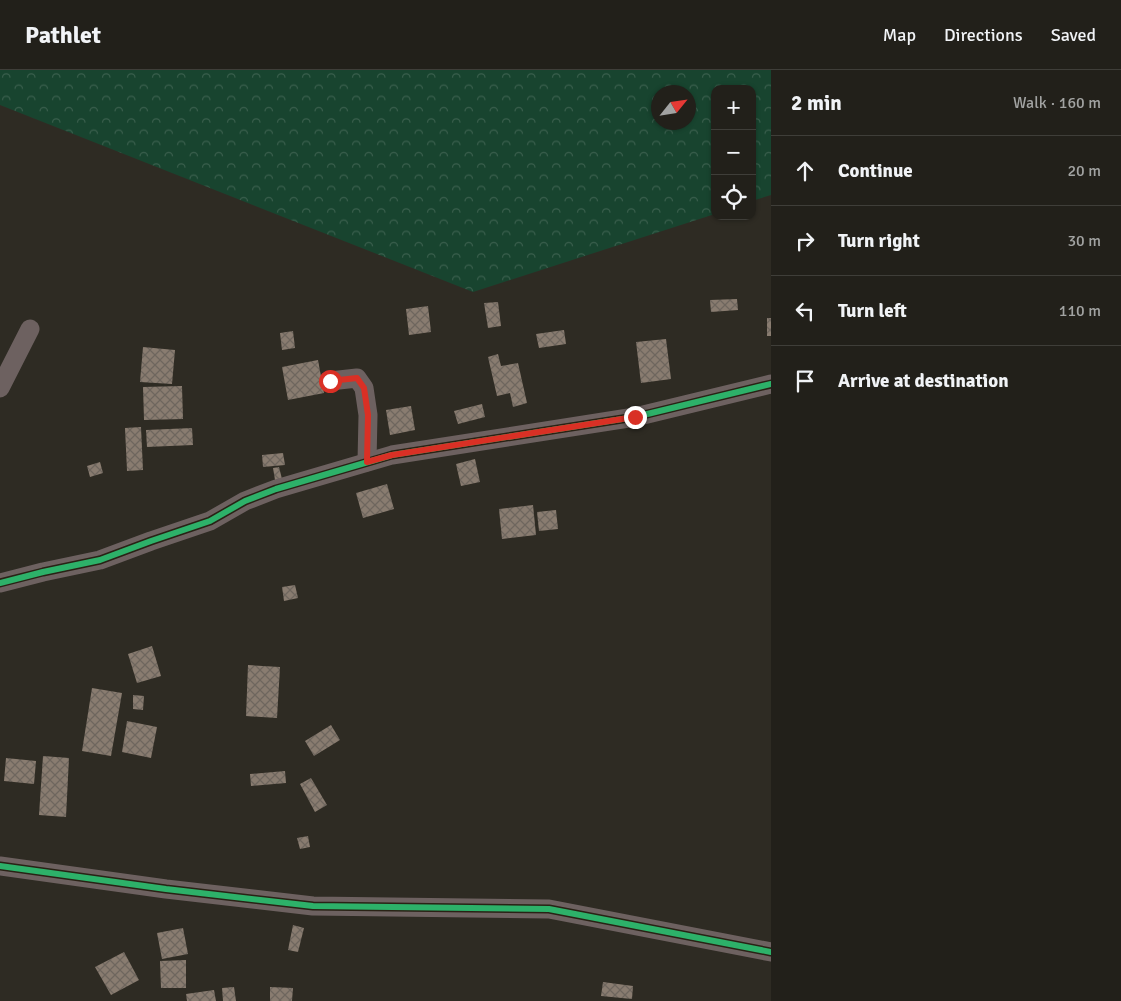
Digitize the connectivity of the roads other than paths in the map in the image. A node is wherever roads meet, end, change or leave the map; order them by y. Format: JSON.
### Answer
{"nodes":[{"id":1,"x":30,"y":329,"type":"dead end"},
{"id":2,"x":330,"y":381,"type":"dead end"},
{"id":3,"x":771,"y":384,"type":"edge"},
{"id":4,"x":0,"y":388,"type":"edge"},
{"id":5,"x":367,"y":462,"type":"junction"},
{"id":6,"x":0,"y":583,"type":"edge"},
{"id":7,"x":0,"y":866,"type":"edge"},
{"id":8,"x":771,"y":952,"type":"edge"}],
"edges":[{"from":1,"to":4,"type":"street"},
{"from":2,"to":5,"type":"street"},
{"from":3,"to":5,"type":"street"},
{"from":5,"to":6,"type":"street"},
{"from":7,"to":8,"type":"street"}]}
